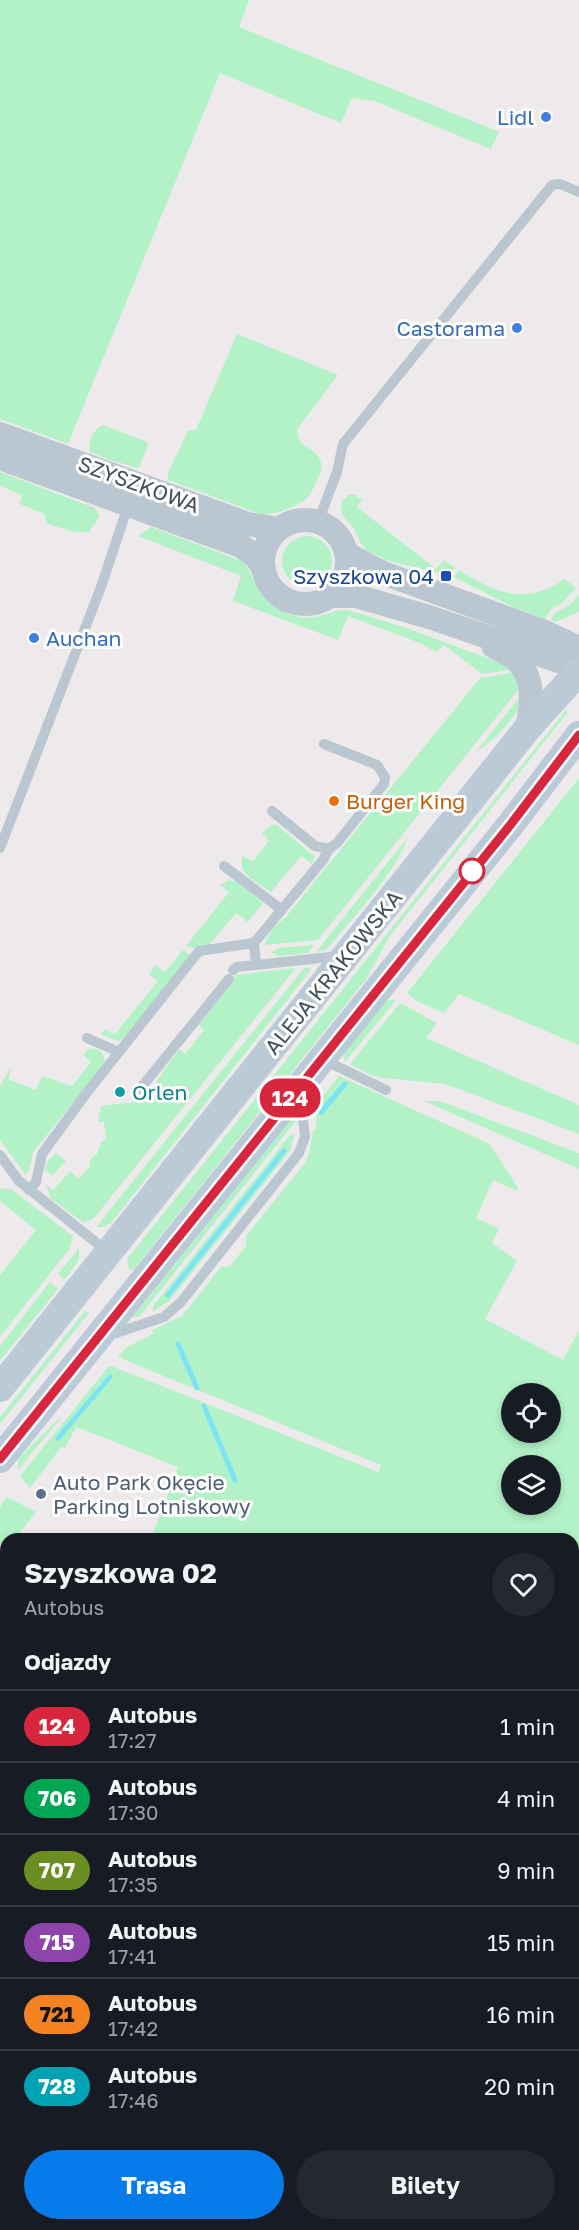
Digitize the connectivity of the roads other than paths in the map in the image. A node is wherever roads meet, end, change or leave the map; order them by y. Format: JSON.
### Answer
{"nodes":[{"id":1,"x":579,"y":192,"type":"edge"},
{"id":2,"x":0,"y":434,"type":"edge"},
{"id":3,"x":0,"y":458,"type":"edge"},
{"id":4,"x":132,"y":494,"type":"junction"},
{"id":5,"x":318,"y":522,"type":"junction"},
{"id":6,"x":279,"y":529,"type":"junction"},
{"id":7,"x":347,"y":554,"type":"junction"},
{"id":8,"x":264,"y":570,"type":"junction"},
{"id":9,"x":330,"y":596,"type":"junction"},
{"id":10,"x":465,"y":630,"type":"junction"},
{"id":11,"x":579,"y":648,"type":"edge"},
{"id":12,"x":579,"y":669,"type":"edge"},
{"id":13,"x":527,"y":729,"type":"junction"},
{"id":14,"x":579,"y":735,"type":"edge"},
{"id":15,"x":324,"y":744,"type":"dead end"},
{"id":16,"x":272,"y":811,"type":"dead end"},
{"id":17,"x":0,"y":848,"type":"edge"},
{"id":18,"x":329,"y":849,"type":"junction"},
{"id":19,"x":224,"y":866,"type":"dead end"},
{"id":20,"x":282,"y":910,"type":"junction"},
{"id":21,"x":254,"y":943,"type":"junction"},
{"id":22,"x":346,"y":955,"type":"junction"},
{"id":23,"x":256,"y":965,"type":"junction"},
{"id":24,"x":87,"y":1038,"type":"dead end"},
{"id":25,"x":119,"y":1052,"type":"junction"},
{"id":26,"x":321,"y":1058,"type":"junction"},
{"id":27,"x":299,"y":1086,"type":"junction"},
{"id":28,"x":140,"y":1089,"type":"dead end"},
{"id":29,"x":386,"y":1090,"type":"dead end"},
{"id":30,"x":100,"y":1094,"type":"dead end"},
{"id":31,"x":85,"y":1095,"type":"junction"},
{"id":32,"x":0,"y":1155,"type":"edge"},
{"id":33,"x":3,"y":1168,"type":"edge"},
{"id":34,"x":29,"y":1190,"type":"junction"},
{"id":35,"x":108,"y":1252,"type":"junction"},
{"id":36,"x":96,"y":1340,"type":"junction"},
{"id":37,"x":0,"y":1388,"type":"edge"},
{"id":38,"x":0,"y":1459,"type":"edge"}],
"edges":[{"from":1,"to":5,"type":"lane"},
{"from":2,"to":4,"type":"street","name":"SZYSZKOWA"},
{"from":3,"to":4,"type":"street","name":"SZYSZKOWA"},
{"from":4,"to":6,"type":"street","name":"SZYSZKOWA"},
{"from":4,"to":8,"type":"street","name":"SZYSZKOWA"},
{"from":4,"to":17,"type":"lane"},
{"from":5,"to":6,"type":"street"},
{"from":5,"to":7,"type":"street"},
{"from":6,"to":8,"type":"street"},
{"from":7,"to":9,"type":"street"},
{"from":7,"to":11,"type":"street"},
{"from":8,"to":9,"type":"street"},
{"from":9,"to":10,"type":"street"},
{"from":10,"to":12,"type":"street"},
{"from":10,"to":13,"type":"street"},
{"from":12,"to":13,"type":"main road","name":"ALEJA KRAKOWSKA"},
{"from":13,"to":22,"type":"main road","name":"ALEJA KRAKOWSKA"},
{"from":14,"to":26,"type":"main road"},
{"from":15,"to":18,"type":"lane"},
{"from":16,"to":18,"type":"lane"},
{"from":18,"to":20,"type":"lane"},
{"from":19,"to":20,"type":"lane"},
{"from":20,"to":21,"type":"lane"},
{"from":21,"to":23,"type":"lane"},
{"from":21,"to":25,"type":"lane"},
{"from":22,"to":23,"type":"lane"},
{"from":22,"to":35,"type":"main road","name":"ALEJA KRAKOWSKA"},
{"from":23,"to":28,"type":"lane"},
{"from":24,"to":25,"type":"lane"},
{"from":25,"to":31,"type":"lane"},
{"from":26,"to":27,"type":"main road"},
{"from":26,"to":29,"type":"lane"},
{"from":27,"to":36,"type":"main road"},
{"from":27,"to":36,"type":"lane"},
{"from":30,"to":31,"type":"lane"},
{"from":31,"to":34,"type":"lane"},
{"from":32,"to":33,"type":"lane"},
{"from":33,"to":34,"type":"lane"},
{"from":34,"to":35,"type":"lane"},
{"from":35,"to":37,"type":"main road","name":"ALEJA KRAKOWSKA"},
{"from":36,"to":38,"type":"main road"}]}
